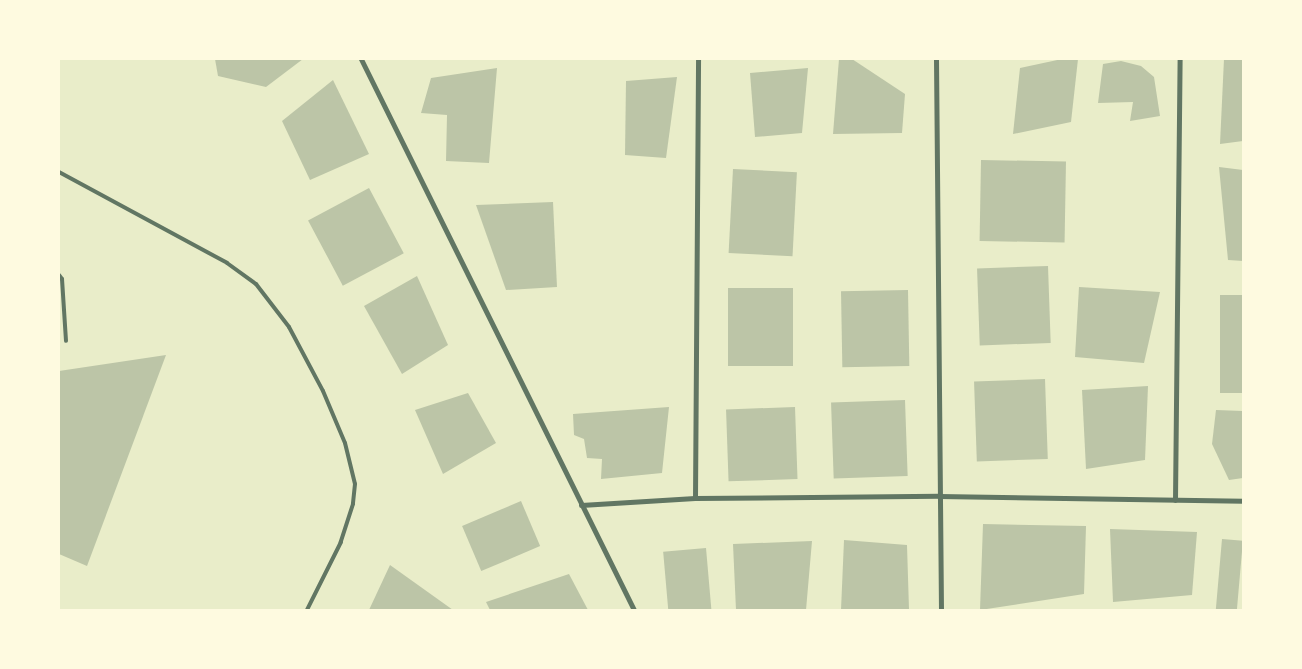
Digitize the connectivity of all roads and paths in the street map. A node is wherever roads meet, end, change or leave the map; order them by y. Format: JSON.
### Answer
{"nodes":[{"id":1,"x":361,"y":59,"type":"edge"},
{"id":2,"x":698,"y":59,"type":"edge"},
{"id":3,"x":936,"y":59,"type":"edge"},
{"id":4,"x":1180,"y":59,"type":"edge"},
{"id":5,"x":59,"y":172,"type":"edge"},
{"id":6,"x":59,"y":275,"type":"edge"},
{"id":7,"x":66,"y":340,"type":"dead end"},
{"id":8,"x":939,"y":496,"type":"junction"},
{"id":9,"x":695,"y":498,"type":"junction"},
{"id":10,"x":1175,"y":500,"type":"junction"},
{"id":11,"x":1243,"y":501,"type":"edge"},
{"id":12,"x":581,"y":505,"type":"junction"},
{"id":13,"x":307,"y":610,"type":"edge"},
{"id":14,"x":634,"y":610,"type":"edge"},
{"id":15,"x":941,"y":610,"type":"edge"}],
"edges":[{"from":1,"to":12,"type":"street"},
{"from":2,"to":9,"type":"street"},
{"from":3,"to":8,"type":"street"},
{"from":4,"to":10,"type":"street"},
{"from":5,"to":13,"type":"lane"},
{"from":6,"to":7,"type":"lane"},
{"from":8,"to":9,"type":"street"},
{"from":8,"to":10,"type":"street"},
{"from":8,"to":15,"type":"street"},
{"from":9,"to":12,"type":"street"},
{"from":10,"to":11,"type":"street"},
{"from":12,"to":14,"type":"street"}]}
